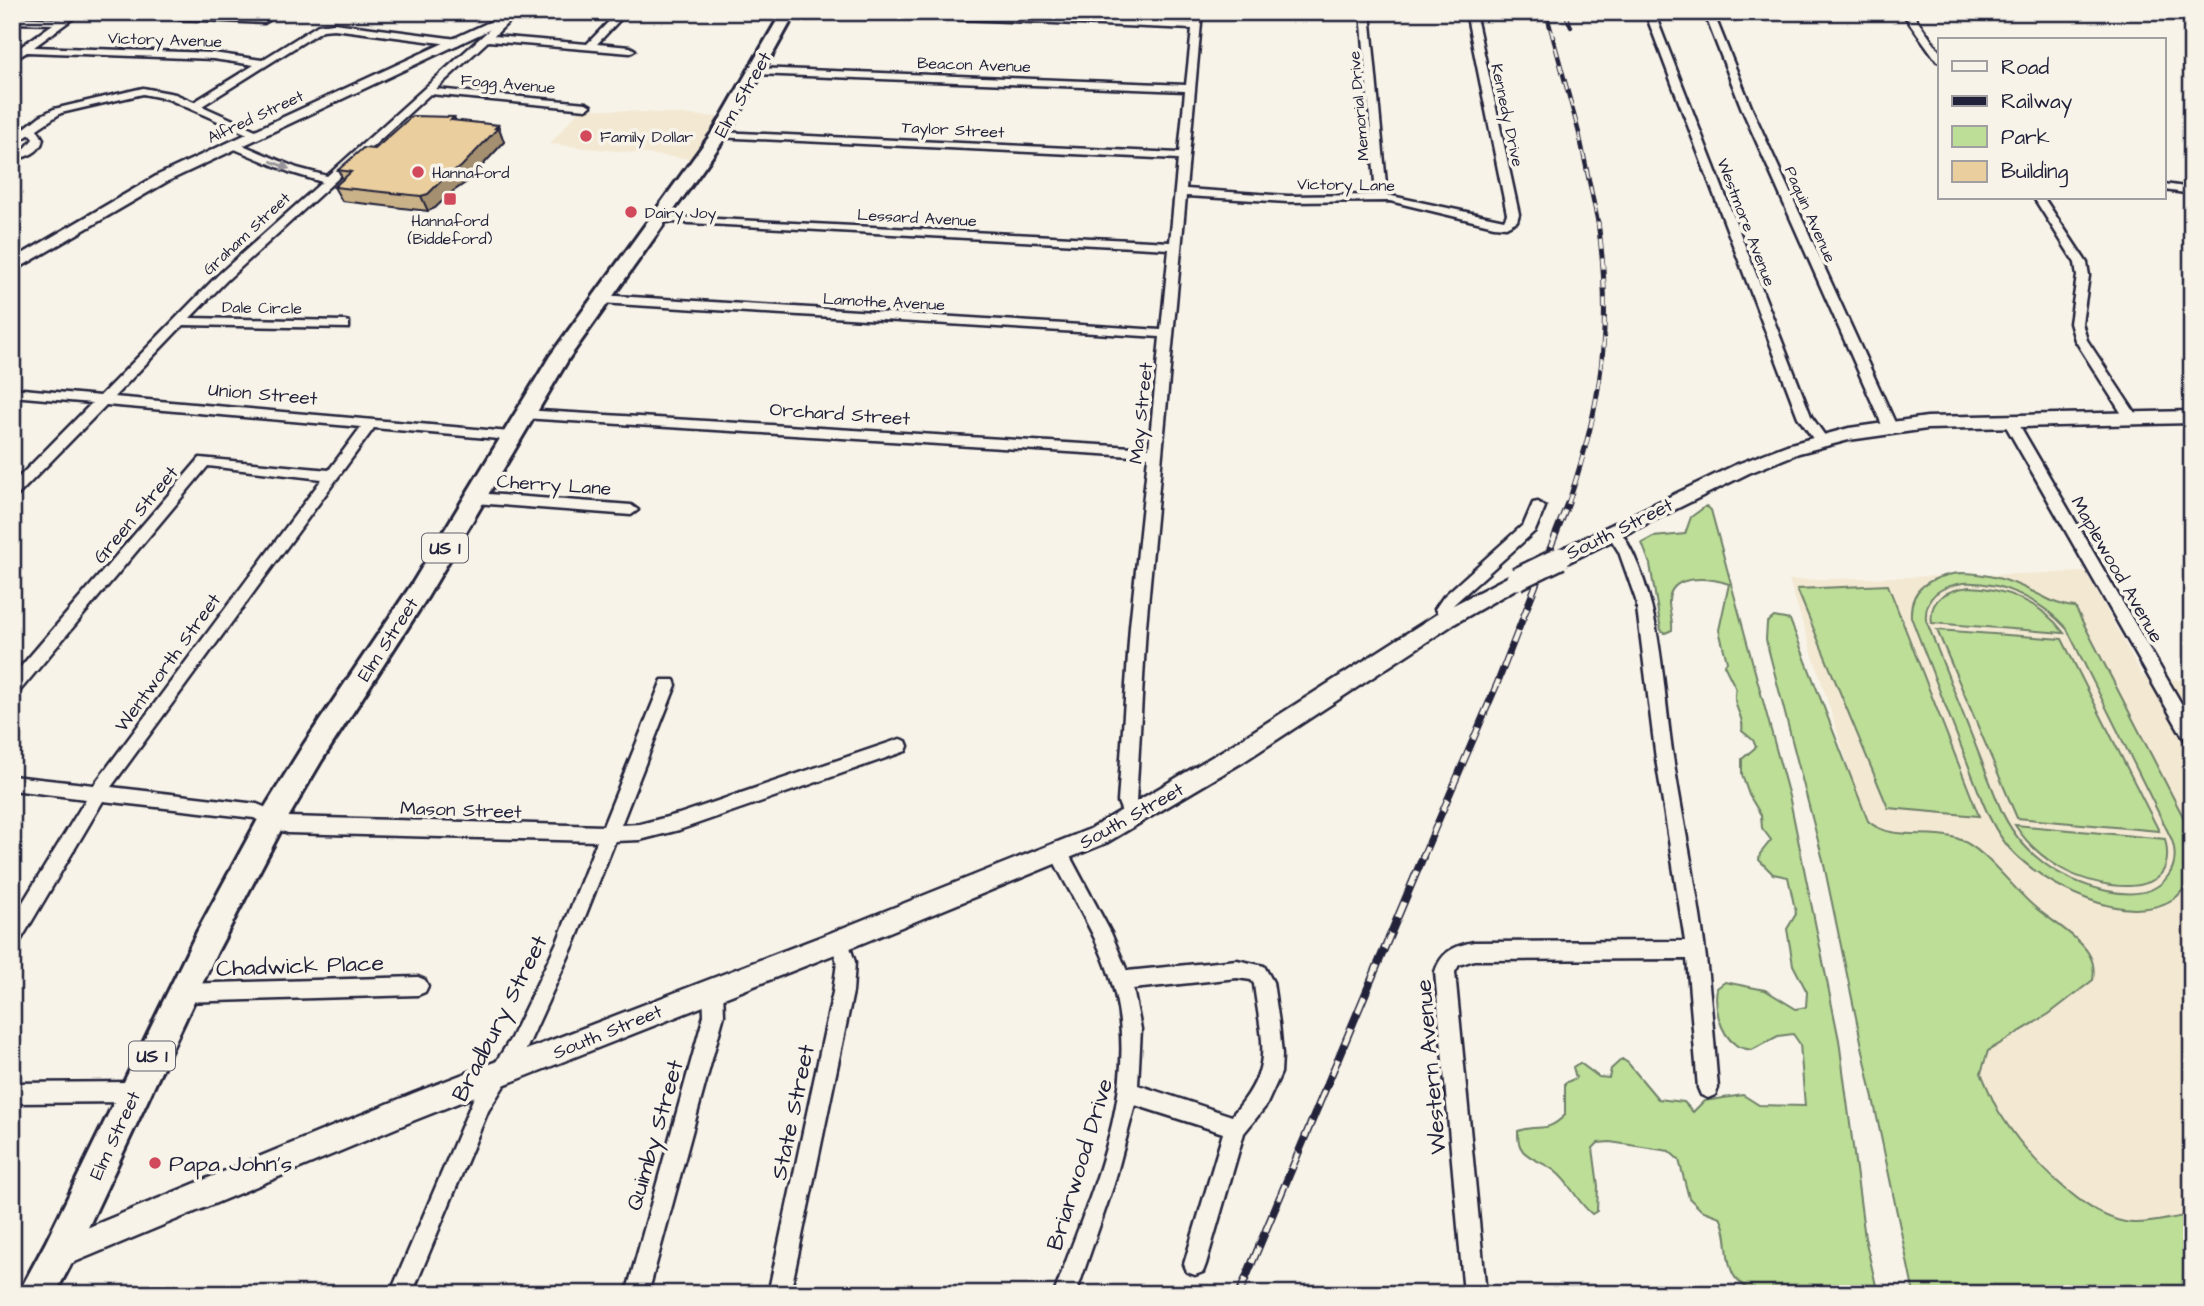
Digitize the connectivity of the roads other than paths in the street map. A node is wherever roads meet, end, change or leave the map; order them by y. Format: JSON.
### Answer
{"nodes":[{"id":1,"x":78,"y":12,"type":"edge"},
{"id":2,"x":623,"y":12,"type":"edge"},
{"id":3,"x":789,"y":12,"type":"edge"},
{"id":4,"x":867,"y":12,"type":"edge"},
{"id":5,"x":1365,"y":12,"type":"edge"},
{"id":6,"x":1470,"y":12,"type":"edge"},
{"id":7,"x":1650,"y":12,"type":"edge"},
{"id":8,"x":1708,"y":12,"type":"edge"},
{"id":9,"x":515,"y":14,"type":"edge"},
{"id":10,"x":1909,"y":15,"type":"dead end"},
{"id":11,"x":1094,"y":17,"type":"edge"},
{"id":12,"x":1198,"y":19,"type":"edge"},
{"id":13,"x":12,"y":20,"type":"edge"},
{"id":14,"x":264,"y":20,"type":"dead end"},
{"id":15,"x":62,"y":22,"type":"junction"},
{"id":16,"x":485,"y":38,"type":"junction"},
{"id":17,"x":457,"y":41,"type":"junction"},
{"id":18,"x":589,"y":47,"type":"junction"},
{"id":19,"x":24,"y":50,"type":"junction"},
{"id":20,"x":630,"y":50,"type":"dead end"},
{"id":21,"x":1938,"y":57,"type":"edge"},
{"id":22,"x":12,"y":58,"type":"edge"},
{"id":23,"x":263,"y":63,"type":"junction"},
{"id":24,"x":756,"y":71,"type":"junction"},
{"id":25,"x":1191,"y":88,"type":"junction"},
{"id":26,"x":428,"y":91,"type":"junction"},
{"id":27,"x":195,"y":106,"type":"junction"},
{"id":28,"x":586,"y":106,"type":"dead end"},
{"id":29,"x":32,"y":128,"type":"junction"},
{"id":30,"x":256,"y":134,"type":"junction"},
{"id":31,"x":720,"y":135,"type":"junction"},
{"id":32,"x":12,"y":143,"type":"edge"},
{"id":33,"x":234,"y":145,"type":"junction"},
{"id":34,"x":1184,"y":156,"type":"junction"},
{"id":35,"x":12,"y":157,"type":"edge"},
{"id":36,"x":328,"y":180,"type":"junction"},
{"id":37,"x":2166,"y":187,"type":"edge"},
{"id":38,"x":2192,"y":191,"type":"edge"},
{"id":39,"x":1181,"y":192,"type":"junction"},
{"id":40,"x":1382,"y":198,"type":"junction"},
{"id":41,"x":2040,"y":200,"type":"edge"},
{"id":42,"x":657,"y":219,"type":"junction"},
{"id":43,"x":1508,"y":223,"type":"joint"},
{"id":44,"x":1175,"y":246,"type":"junction"},
{"id":45,"x":12,"y":267,"type":"edge"},
{"id":46,"x":600,"y":299,"type":"junction"},
{"id":47,"x":178,"y":321,"type":"junction"},
{"id":48,"x":345,"y":325,"type":"dead end"},
{"id":49,"x":1167,"y":334,"type":"junction"},
{"id":50,"x":12,"y":392,"type":"edge"},
{"id":51,"x":102,"y":398,"type":"junction"},
{"id":52,"x":523,"y":414,"type":"junction"},
{"id":53,"x":2192,"y":417,"type":"edge"},
{"id":54,"x":2132,"y":419,"type":"junction"},
{"id":55,"x":2010,"y":421,"type":"junction"},
{"id":56,"x":372,"y":422,"type":"junction"},
{"id":57,"x":1890,"y":427,"type":"junction"},
{"id":58,"x":510,"y":436,"type":"junction"},
{"id":59,"x":1821,"y":440,"type":"junction"},
{"id":60,"x":1155,"y":453,"type":"junction"},
{"id":61,"x":12,"y":473,"type":"edge"},
{"id":62,"x":30,"y":474,"type":"junction"},
{"id":63,"x":331,"y":475,"type":"junction"},
{"id":64,"x":12,"y":493,"type":"edge"},
{"id":65,"x":475,"y":498,"type":"junction"},
{"id":66,"x":1538,"y":507,"type":"dead end"},
{"id":67,"x":631,"y":510,"type":"dead end"},
{"id":68,"x":1612,"y":531,"type":"junction"},
{"id":69,"x":1447,"y":618,"type":"junction"},
{"id":70,"x":668,"y":685,"type":"dead end"},
{"id":71,"x":12,"y":688,"type":"edge"},
{"id":72,"x":2192,"y":737,"type":"edge"},
{"id":73,"x":900,"y":746,"type":"dead end"},
{"id":74,"x":12,"y":783,"type":"edge"},
{"id":75,"x":97,"y":792,"type":"junction"},
{"id":76,"x":1132,"y":817,"type":"junction"},
{"id":77,"x":272,"y":820,"type":"junction"},
{"id":78,"x":607,"y":834,"type":"junction"},
{"id":79,"x":1059,"y":853,"type":"junction"},
{"id":80,"x":12,"y":937,"type":"edge"},
{"id":81,"x":839,"y":941,"type":"junction"},
{"id":82,"x":1696,"y":950,"type":"junction"},
{"id":83,"x":1121,"y":981,"type":"junction"},
{"id":84,"x":418,"y":986,"type":"dead end"},
{"id":85,"x":713,"y":989,"type":"junction"},
{"id":86,"x":183,"y":993,"type":"junction"},
{"id":87,"x":498,"y":1074,"type":"junction"},
{"id":88,"x":1708,"y":1088,"type":"dead end"},
{"id":89,"x":134,"y":1092,"type":"junction"},
{"id":90,"x":1128,"y":1092,"type":"junction"},
{"id":91,"x":12,"y":1093,"type":"edge"},
{"id":92,"x":1235,"y":1126,"type":"junction"},
{"id":93,"x":58,"y":1254,"type":"junction"},
{"id":94,"x":1195,"y":1264,"type":"dead end"},
{"id":95,"x":34,"y":1293,"type":"edge"},
{"id":96,"x":401,"y":1294,"type":"edge"},
{"id":97,"x":637,"y":1294,"type":"edge"},
{"id":98,"x":779,"y":1294,"type":"edge"},
{"id":99,"x":1065,"y":1294,"type":"edge"},
{"id":100,"x":1475,"y":1294,"type":"edge"}],
"edges":[{"from":1,"to":14,"type":"street"},
{"from":1,"to":15,"type":"street"},
{"from":2,"to":18,"type":"street"},
{"from":3,"to":24,"type":"main road","name":"Elm Street","number":"US 1"},
{"from":4,"to":11,"type":"street"},
{"from":5,"to":40,"type":"street","name":"Memorial Drive"},
{"from":6,"to":43,"type":"street","name":"Kennedy Drive"},
{"from":7,"to":59,"type":"street","name":"Westmore Avenue"},
{"from":8,"to":57,"type":"street","name":"Paquin Avenue"},
{"from":9,"to":16,"type":"street","name":"Graham Street"},
{"from":9,"to":17,"type":"street","name":"Alfred Street"},
{"from":10,"to":21,"type":"street"},
{"from":11,"to":12,"type":"street"},
{"from":12,"to":25,"type":"street","name":"May Street"},
{"from":13,"to":15,"type":"street"},
{"from":15,"to":19,"type":"street"},
{"from":16,"to":18,"type":"street"},
{"from":16,"to":26,"type":"street","name":"Graham Street"},
{"from":17,"to":23,"type":"street"},
{"from":17,"to":30,"type":"street","name":"Alfred Street"},
{"from":18,"to":20,"type":"street"},
{"from":19,"to":22,"type":"street"},
{"from":19,"to":23,"type":"street","name":"Victory Avenue"},
{"from":23,"to":27,"type":"street"},
{"from":24,"to":25,"type":"street","name":"Beacon Avenue"},
{"from":24,"to":31,"type":"main road","name":"Elm Street","number":"US 1"},
{"from":25,"to":34,"type":"street","name":"May Street"},
{"from":26,"to":28,"type":"street","name":"Fogg Avenue"},
{"from":26,"to":36,"type":"street","name":"Graham Street"},
{"from":27,"to":29,"type":"street"},
{"from":27,"to":30,"type":"street"},
{"from":29,"to":32,"type":"street"},
{"from":29,"to":35,"type":"street"},
{"from":30,"to":33,"type":"street","name":"Alfred Street"},
{"from":31,"to":34,"type":"street","name":"Taylor Street"},
{"from":31,"to":42,"type":"main road","name":"Elm Street","number":"US 1"},
{"from":33,"to":36,"type":"street","one_way":true},
{"from":33,"to":45,"type":"street","name":"Alfred Street"},
{"from":34,"to":39,"type":"street","name":"May Street"},
{"from":36,"to":47,"type":"street","name":"Graham Street"},
{"from":37,"to":38,"type":"street"},
{"from":39,"to":40,"type":"street","name":"Victory Lane"},
{"from":39,"to":44,"type":"street","name":"May Street"},
{"from":40,"to":43,"type":"street","name":"Victory Lane"},
{"from":41,"to":54,"type":"street"},
{"from":42,"to":44,"type":"street","name":"Lessard Avenue"},
{"from":42,"to":46,"type":"main road","name":"Elm Street","number":"US 1"},
{"from":44,"to":49,"type":"street","name":"May Street"},
{"from":46,"to":49,"type":"street","name":"Lamothe Avenue"},
{"from":46,"to":52,"type":"main road","name":"Elm Street","number":"US 1"},
{"from":47,"to":48,"type":"street","name":"Dale Circle"},
{"from":47,"to":51,"type":"street","name":"Graham Street"},
{"from":49,"to":60,"type":"street","name":"May Street"},
{"from":50,"to":51,"type":"street","name":"Union Street"},
{"from":51,"to":56,"type":"street","name":"Union Street"},
{"from":51,"to":62,"type":"street","name":"Graham Street"},
{"from":52,"to":58,"type":"main road","name":"Elm Street","number":"US 1"},
{"from":52,"to":60,"type":"street","name":"Orchard Street"},
{"from":53,"to":54,"type":"street","name":"South Street"},
{"from":54,"to":55,"type":"street","name":"South Street"},
{"from":55,"to":57,"type":"street","name":"South Street"},
{"from":55,"to":72,"type":"street","name":"Maplewood Avenue"},
{"from":56,"to":58,"type":"street","name":"Union Street"},
{"from":56,"to":63,"type":"street","name":"Wentworth Street"},
{"from":57,"to":59,"type":"street","name":"South Street"},
{"from":58,"to":65,"type":"main road","name":"Elm Street","number":"US 1"},
{"from":59,"to":68,"type":"street","name":"South Street"},
{"from":60,"to":76,"type":"street","name":"May Street"},
{"from":61,"to":62,"type":"street"},
{"from":62,"to":64,"type":"street","name":"Graham Street"},
{"from":63,"to":71,"type":"street","name":"Green Street"},
{"from":63,"to":75,"type":"street","name":"Wentworth Street"},
{"from":65,"to":67,"type":"street","name":"Cherry Lane"},
{"from":65,"to":77,"type":"main road","name":"Elm Street","number":"US 1"},
{"from":66,"to":69,"type":"street"},
{"from":68,"to":69,"type":"street","name":"South Street","bridge":true},
{"from":68,"to":82,"type":"street"},
{"from":69,"to":76,"type":"street","name":"South Street"},
{"from":70,"to":78,"type":"street","name":"Bradbury Street"},
{"from":73,"to":78,"type":"street","name":"Mason Street"},
{"from":74,"to":75,"type":"street","name":"Mason Street"},
{"from":75,"to":77,"type":"street","name":"Mason Street"},
{"from":75,"to":80,"type":"street","name":"Wentworth Street"},
{"from":76,"to":79,"type":"street","name":"South Street"},
{"from":77,"to":78,"type":"street","name":"Mason Street"},
{"from":77,"to":86,"type":"main road","name":"Elm Street","number":"US 1"},
{"from":78,"to":87,"type":"street","name":"Bradbury Street"},
{"from":79,"to":81,"type":"street","name":"South Street"},
{"from":79,"to":83,"type":"street","name":"Briarwood Drive"},
{"from":81,"to":85,"type":"street","name":"South Street"},
{"from":81,"to":98,"type":"street","name":"State Street"},
{"from":82,"to":88,"type":"street"},
{"from":82,"to":100,"type":"street","name":"Western Avenue"},
{"from":83,"to":90,"type":"street","name":"Briarwood Drive"},
{"from":83,"to":92,"type":"street"},
{"from":84,"to":86,"type":"street","name":"Chadwick Place"},
{"from":85,"to":87,"type":"street","name":"South Street"},
{"from":85,"to":97,"type":"street","name":"Quimby Street"},
{"from":86,"to":89,"type":"main road","name":"Elm Street","number":"US 1"},
{"from":87,"to":93,"type":"street","name":"South Street"},
{"from":87,"to":96,"type":"street","name":"Bradbury Street"},
{"from":89,"to":91,"type":"street"},
{"from":89,"to":93,"type":"main road","name":"Elm Street","number":"US 1"},
{"from":90,"to":92,"type":"street"},
{"from":90,"to":99,"type":"street","name":"Briarwood Drive"},
{"from":92,"to":94,"type":"street"},
{"from":93,"to":95,"type":"main road","name":"Elm Street","number":"US 1"}]}
